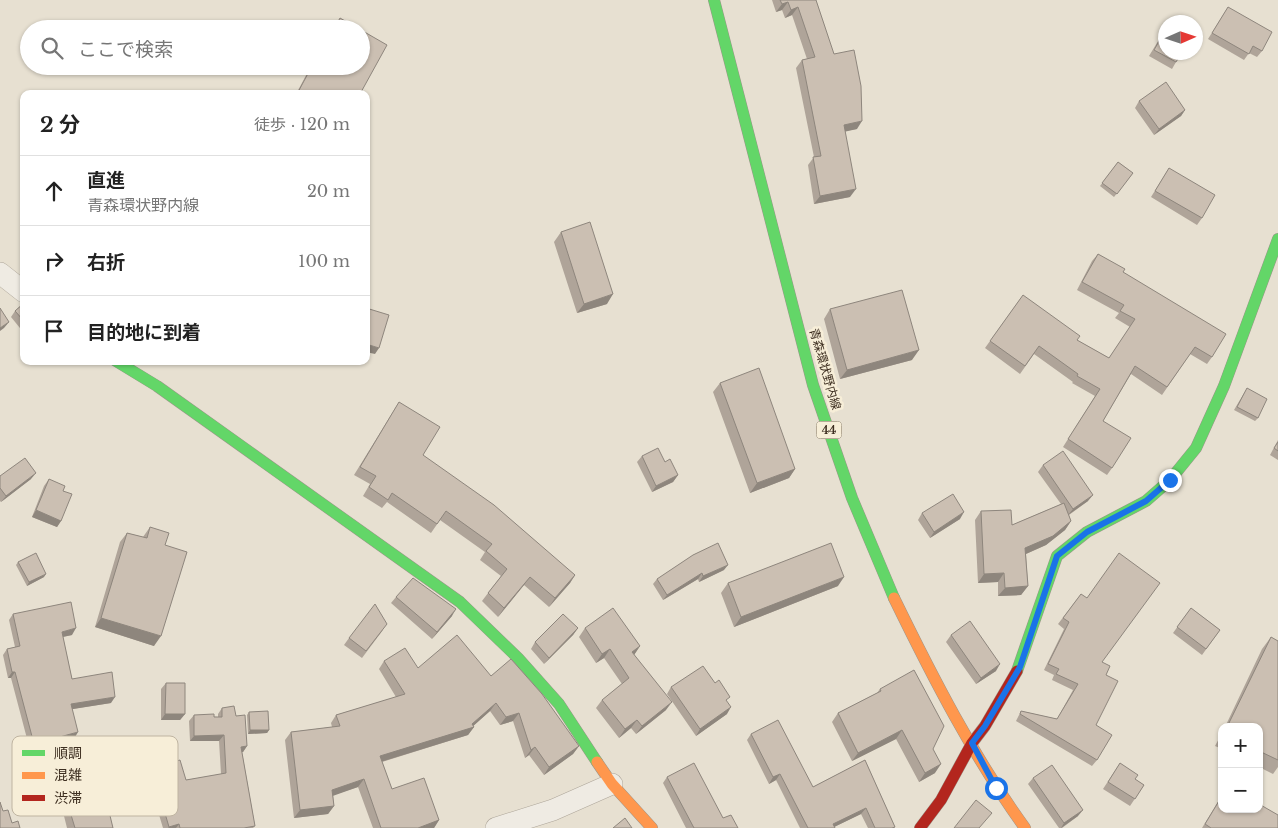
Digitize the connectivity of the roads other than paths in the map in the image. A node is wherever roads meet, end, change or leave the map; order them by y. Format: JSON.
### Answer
{"nodes":[{"id":1,"x":714,"y":0,"type":"edge"},
{"id":2,"x":1278,"y":239,"type":"edge"},
{"id":3,"x":0,"y":272,"type":"edge"},
{"id":4,"x":20,"y":289,"type":"edge"},
{"id":5,"x":122,"y":365,"type":"edge"},
{"id":6,"x":972,"y":743,"type":"junction"},
{"id":7,"x":612,"y":784,"type":"junction"},
{"id":8,"x":496,"y":828,"type":"edge"},
{"id":9,"x":652,"y":828,"type":"edge"},
{"id":10,"x":920,"y":828,"type":"edge"},
{"id":11,"x":1025,"y":828,"type":"edge"}],
"edges":[{"from":1,"to":6,"type":"street","name":"青森環状野内線","number":"44"},
{"from":2,"to":6,"type":"street"},
{"from":3,"to":4,"type":"street"},
{"from":5,"to":7,"type":"street"},
{"from":6,"to":10,"type":"street"},
{"from":6,"to":11,"type":"street","name":"青森環状野内線","number":"44"},
{"from":7,"to":8,"type":"street"},
{"from":7,"to":9,"type":"street"}]}
